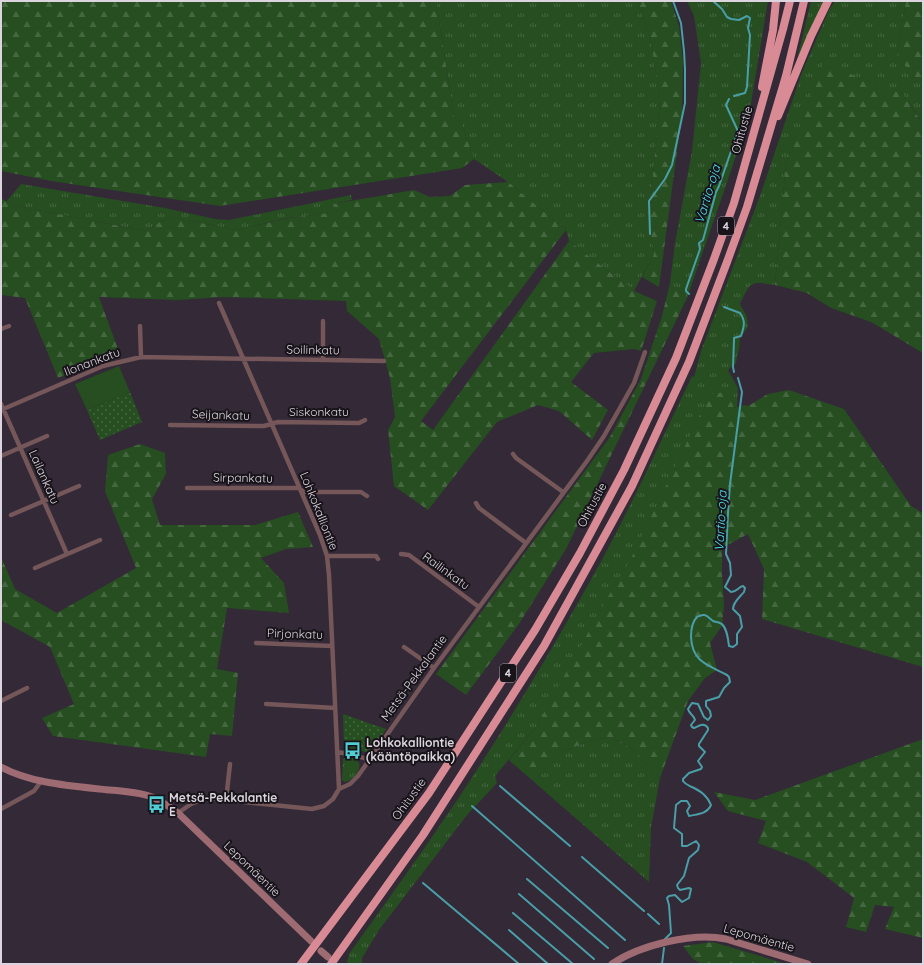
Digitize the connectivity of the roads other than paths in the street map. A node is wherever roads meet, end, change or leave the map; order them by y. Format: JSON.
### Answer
{"nodes":[{"id":1,"x":776,"y":1,"type":"edge"},
{"id":2,"x":790,"y":1,"type":"edge"},
{"id":3,"x":804,"y":1,"type":"edge"},
{"id":4,"x":828,"y":1,"type":"edge"},
{"id":5,"x":753,"y":137,"type":"junction"},
{"id":6,"x":765,"y":146,"type":"junction"},
{"id":7,"x":219,"y":303,"type":"dead end"},
{"id":8,"x":323,"y":321,"type":"dead end"},
{"id":9,"x":9,"y":326,"type":"dead end"},
{"id":10,"x":140,"y":326,"type":"dead end"},
{"id":11,"x":1,"y":329,"type":"edge"},
{"id":12,"x":646,"y":352,"type":"dead end"},
{"id":13,"x":141,"y":356,"type":"junction"},
{"id":14,"x":243,"y":359,"type":"junction"},
{"id":15,"x":323,"y":360,"type":"junction"},
{"id":16,"x":384,"y":361,"type":"dead end"},
{"id":17,"x":2,"y":408,"type":"edge"},
{"id":18,"x":365,"y":420,"type":"dead end"},
{"id":19,"x":272,"y":424,"type":"junction"},
{"id":20,"x":170,"y":425,"type":"dead end"},
{"id":21,"x":47,"y":436,"type":"dead end"},
{"id":22,"x":20,"y":448,"type":"junction"},
{"id":23,"x":513,"y":454,"type":"dead end"},
{"id":24,"x":1,"y":456,"type":"edge"},
{"id":25,"x":79,"y":486,"type":"dead end"},
{"id":26,"x":187,"y":488,"type":"dead end"},
{"id":27,"x":299,"y":488,"type":"junction"},
{"id":28,"x":563,"y":492,"type":"junction"},
{"id":29,"x":367,"y":496,"type":"dead end"},
{"id":30,"x":44,"y":501,"type":"junction"},
{"id":31,"x":476,"y":503,"type":"dead end"},
{"id":32,"x":11,"y":515,"type":"dead end"},
{"id":33,"x":100,"y":540,"type":"dead end"},
{"id":34,"x":526,"y":543,"type":"junction"},
{"id":35,"x":68,"y":554,"type":"junction"},
{"id":36,"x":401,"y":554,"type":"dead end"},
{"id":37,"x":327,"y":556,"type":"junction"},
{"id":38,"x":378,"y":559,"type":"dead end"},
{"id":39,"x":35,"y":568,"type":"dead end"},
{"id":40,"x":479,"y":607,"type":"junction"},
{"id":41,"x":256,"y":643,"type":"dead end"},
{"id":42,"x":332,"y":646,"type":"junction"},
{"id":43,"x":404,"y":647,"type":"dead end"},
{"id":44,"x":434,"y":668,"type":"junction"},
{"id":45,"x":26,"y":688,"type":"dead end"},
{"id":46,"x":1,"y":701,"type":"edge"},
{"id":47,"x":266,"y":704,"type":"dead end"},
{"id":48,"x":335,"y":708,"type":"junction"},
{"id":49,"x":337,"y":752,"type":"junction"},
{"id":50,"x":369,"y":760,"type":"junction"},
{"id":51,"x":230,"y":764,"type":"dead end"},
{"id":52,"x":1,"y":766,"type":"edge"},
{"id":53,"x":42,"y":780,"type":"junction"},
{"id":54,"x":339,"y":789,"type":"junction"},
{"id":55,"x":226,"y":800,"type":"junction"},
{"id":56,"x":1,"y":809,"type":"edge"},
{"id":57,"x":178,"y":813,"type":"junction"},
{"id":58,"x":311,"y":941,"type":"dead end"},
{"id":59,"x":321,"y":951,"type":"dead end"},
{"id":60,"x":329,"y":961,"type":"edge"},
{"id":61,"x":301,"y":964,"type":"edge"},
{"id":62,"x":612,"y":964,"type":"edge"},
{"id":63,"x":808,"y":964,"type":"edge"}],
"edges":[{"from":1,"to":5,"type":"highway"},
{"from":2,"to":5,"type":"highway","name":"Ohitustie","number":"4"},
{"from":3,"to":6,"type":"highway","number":"4"},
{"from":4,"to":6,"type":"highway"},
{"from":5,"to":61,"type":"highway","name":"Ohitustie","number":"4"},
{"from":6,"to":60,"type":"highway","number":"4"},
{"from":7,"to":14,"type":"street","name":"Lohkokalliontie"},
{"from":8,"to":15,"type":"street"},
{"from":9,"to":11,"type":"street"},
{"from":10,"to":13,"type":"street"},
{"from":12,"to":28,"type":"street","name":"Metsä-Pekkalantie"},
{"from":13,"to":14,"type":"street","name":"Ilonankatu"},
{"from":13,"to":17,"type":"street","name":"Ilonankatu"},
{"from":14,"to":15,"type":"street","name":"Soilinkatu"},
{"from":14,"to":19,"type":"street","name":"Lohkokalliontie"},
{"from":15,"to":16,"type":"street","name":"Soilinkatu"},
{"from":17,"to":22,"type":"street","name":"Lailankatu"},
{"from":18,"to":19,"type":"street","name":"Siskonkatu"},
{"from":19,"to":20,"type":"street","name":"Seijankatu"},
{"from":19,"to":27,"type":"street","name":"Lohkokalliontie"},
{"from":21,"to":22,"type":"street"},
{"from":22,"to":24,"type":"street"},
{"from":22,"to":30,"type":"street","name":"Lailankatu"},
{"from":23,"to":28,"type":"street"},
{"from":25,"to":30,"type":"street"},
{"from":26,"to":27,"type":"street","name":"Sirpankatu"},
{"from":27,"to":29,"type":"street","name":"Sirpankatu"},
{"from":27,"to":37,"type":"street","name":"Lohkokalliontie"},
{"from":28,"to":34,"type":"street","name":"Metsä-Pekkalantie"},
{"from":30,"to":32,"type":"street"},
{"from":30,"to":35,"type":"street","name":"Lailankatu"},
{"from":31,"to":34,"type":"street"},
{"from":33,"to":35,"type":"street"},
{"from":34,"to":40,"type":"street","name":"Metsä-Pekkalantie"},
{"from":35,"to":39,"type":"street"},
{"from":36,"to":40,"type":"street","name":"Railinkatu"},
{"from":37,"to":38,"type":"street"},
{"from":37,"to":42,"type":"street","name":"Lohkokalliontie"},
{"from":40,"to":44,"type":"street","name":"Metsä-Pekkalantie"},
{"from":41,"to":42,"type":"street","name":"Pirjonkatu"},
{"from":42,"to":48,"type":"street","name":"Lohkokalliontie"},
{"from":43,"to":44,"type":"street"},
{"from":44,"to":50,"type":"street","name":"Metsä-Pekkalantie"},
{"from":45,"to":46,"type":"street"},
{"from":47,"to":48,"type":"street"},
{"from":48,"to":49,"type":"street","name":"Lohkokalliontie"},
{"from":49,"to":50,"type":"street"},
{"from":49,"to":54,"type":"street","name":"Lohkokalliontie"},
{"from":50,"to":54,"type":"street","name":"Metsä-Pekkalantie"},
{"from":51,"to":55,"type":"street"},
{"from":52,"to":53,"type":"street"},
{"from":53,"to":56,"type":"street"},
{"from":53,"to":57,"type":"street"},
{"from":54,"to":55,"type":"street","name":"Metsä-Pekkalantie"},
{"from":55,"to":57,"type":"street","name":"Metsä-Pekkalantie"},
{"from":57,"to":58,"type":"street","name":"Lepomäentie"},
{"from":59,"to":60,"type":"street"},
{"from":62,"to":63,"type":"street","name":"Lepomäentie"}]}
